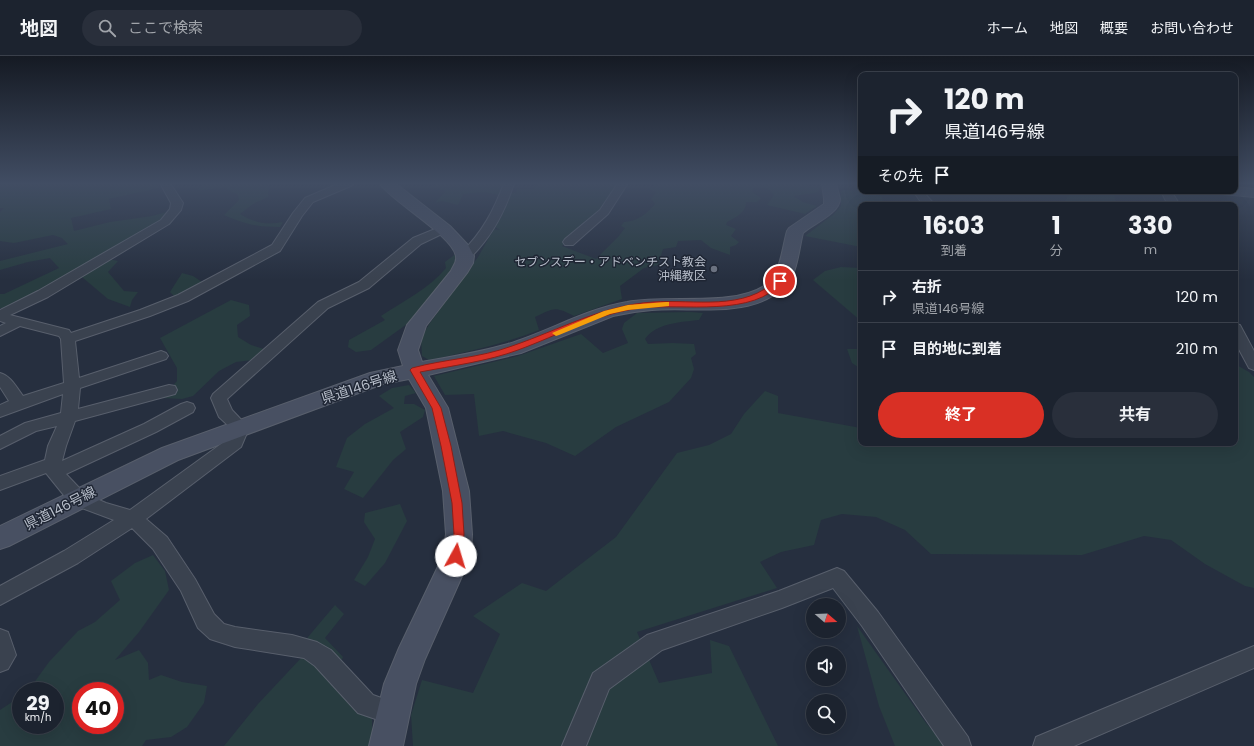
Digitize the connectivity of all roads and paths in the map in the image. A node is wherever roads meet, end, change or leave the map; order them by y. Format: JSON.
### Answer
{"nodes":[{"id":1,"x":170,"y":215,"type":"edge"},
{"id":2,"x":297,"y":215,"type":"edge"},
{"id":3,"x":427,"y":215,"type":"edge"},
{"id":4,"x":495,"y":215,"type":"edge"},
{"id":5,"x":600,"y":215,"type":"edge"},
{"id":6,"x":818,"y":215,"type":"edge"},
{"id":7,"x":444,"y":229,"type":"junction"},
{"id":8,"x":569,"y":242,"type":"dead end"},
{"id":9,"x":465,"y":256,"type":"junction"},
{"id":10,"x":0,"y":316,"type":"edge"},
{"id":11,"x":17,"y":322,"type":"junction"},
{"id":12,"x":0,"y":332,"type":"edge"},
{"id":13,"x":1238,"y":334,"type":"edge"},
{"id":14,"x":68,"y":339,"type":"junction"},
{"id":15,"x":161,"y":356,"type":"dead end"},
{"id":16,"x":1254,"y":365,"type":"edge"},
{"id":17,"x":415,"y":370,"type":"junction"},
{"id":18,"x":0,"y":378,"type":"edge"},
{"id":19,"x":72,"y":387,"type":"junction"},
{"id":20,"x":169,"y":390,"type":"dead end"},
{"id":21,"x":19,"y":403,"type":"junction"},
{"id":22,"x":187,"y":408,"type":"dead end"},
{"id":23,"x":0,"y":411,"type":"edge"},
{"id":24,"x":69,"y":416,"type":"junction"},
{"id":25,"x":241,"y":428,"type":"junction"},
{"id":26,"x":0,"y":443,"type":"edge"},
{"id":27,"x":54,"y":468,"type":"junction"},
{"id":28,"x":0,"y":483,"type":"edge"},
{"id":29,"x":78,"y":499,"type":"junction"},
{"id":30,"x":134,"y":518,"type":"junction"},
{"id":31,"x":0,"y":538,"type":"edge"},
{"id":32,"x":0,"y":596,"type":"edge"},
{"id":33,"x":0,"y":639,"type":"edge"},
{"id":34,"x":1254,"y":657,"type":"edge"},
{"id":35,"x":0,"y":661,"type":"edge"},
{"id":36,"x":393,"y":713,"type":"junction"},
{"id":37,"x":386,"y":746,"type":"edge"},
{"id":38,"x":574,"y":746,"type":"edge"},
{"id":39,"x":959,"y":746,"type":"edge"},
{"id":40,"x":1045,"y":746,"type":"edge"}],
"edges":[{"from":1,"to":10,"type":"street"},
{"from":2,"to":14,"type":"street"},
{"from":3,"to":7,"type":"main road"},
{"from":4,"to":9,"type":"street"},
{"from":5,"to":8,"type":"street"},
{"from":6,"to":17,"type":"main road","name":"県道146号線"},
{"from":7,"to":9,"type":"main road"},
{"from":7,"to":25,"type":"street"},
{"from":9,"to":17,"type":"main road"},
{"from":10,"to":11,"type":"street"},
{"from":11,"to":12,"type":"street"},
{"from":11,"to":14,"type":"street"},
{"from":13,"to":16,"type":"street"},
{"from":14,"to":19,"type":"street"},
{"from":15,"to":19,"type":"street"},
{"from":17,"to":25,"type":"main road","name":"県道146号線"},
{"from":17,"to":36,"type":"main road"},
{"from":18,"to":21,"type":"street"},
{"from":19,"to":21,"type":"street"},
{"from":19,"to":24,"type":"street"},
{"from":20,"to":24,"type":"street"},
{"from":21,"to":23,"type":"street"},
{"from":22,"to":27,"type":"street"},
{"from":24,"to":26,"type":"street"},
{"from":24,"to":27,"type":"street"},
{"from":25,"to":29,"type":"main road","name":"県道146号線"},
{"from":25,"to":30,"type":"street"},
{"from":27,"to":28,"type":"street"},
{"from":27,"to":29,"type":"street"},
{"from":29,"to":30,"type":"street"},
{"from":29,"to":31,"type":"main road","name":"県道146号線"},
{"from":30,"to":32,"type":"street"},
{"from":30,"to":36,"type":"street"},
{"from":33,"to":35,"type":"street"},
{"from":34,"to":40,"type":"street"},
{"from":36,"to":37,"type":"main road"},
{"from":38,"to":39,"type":"street"}]}
